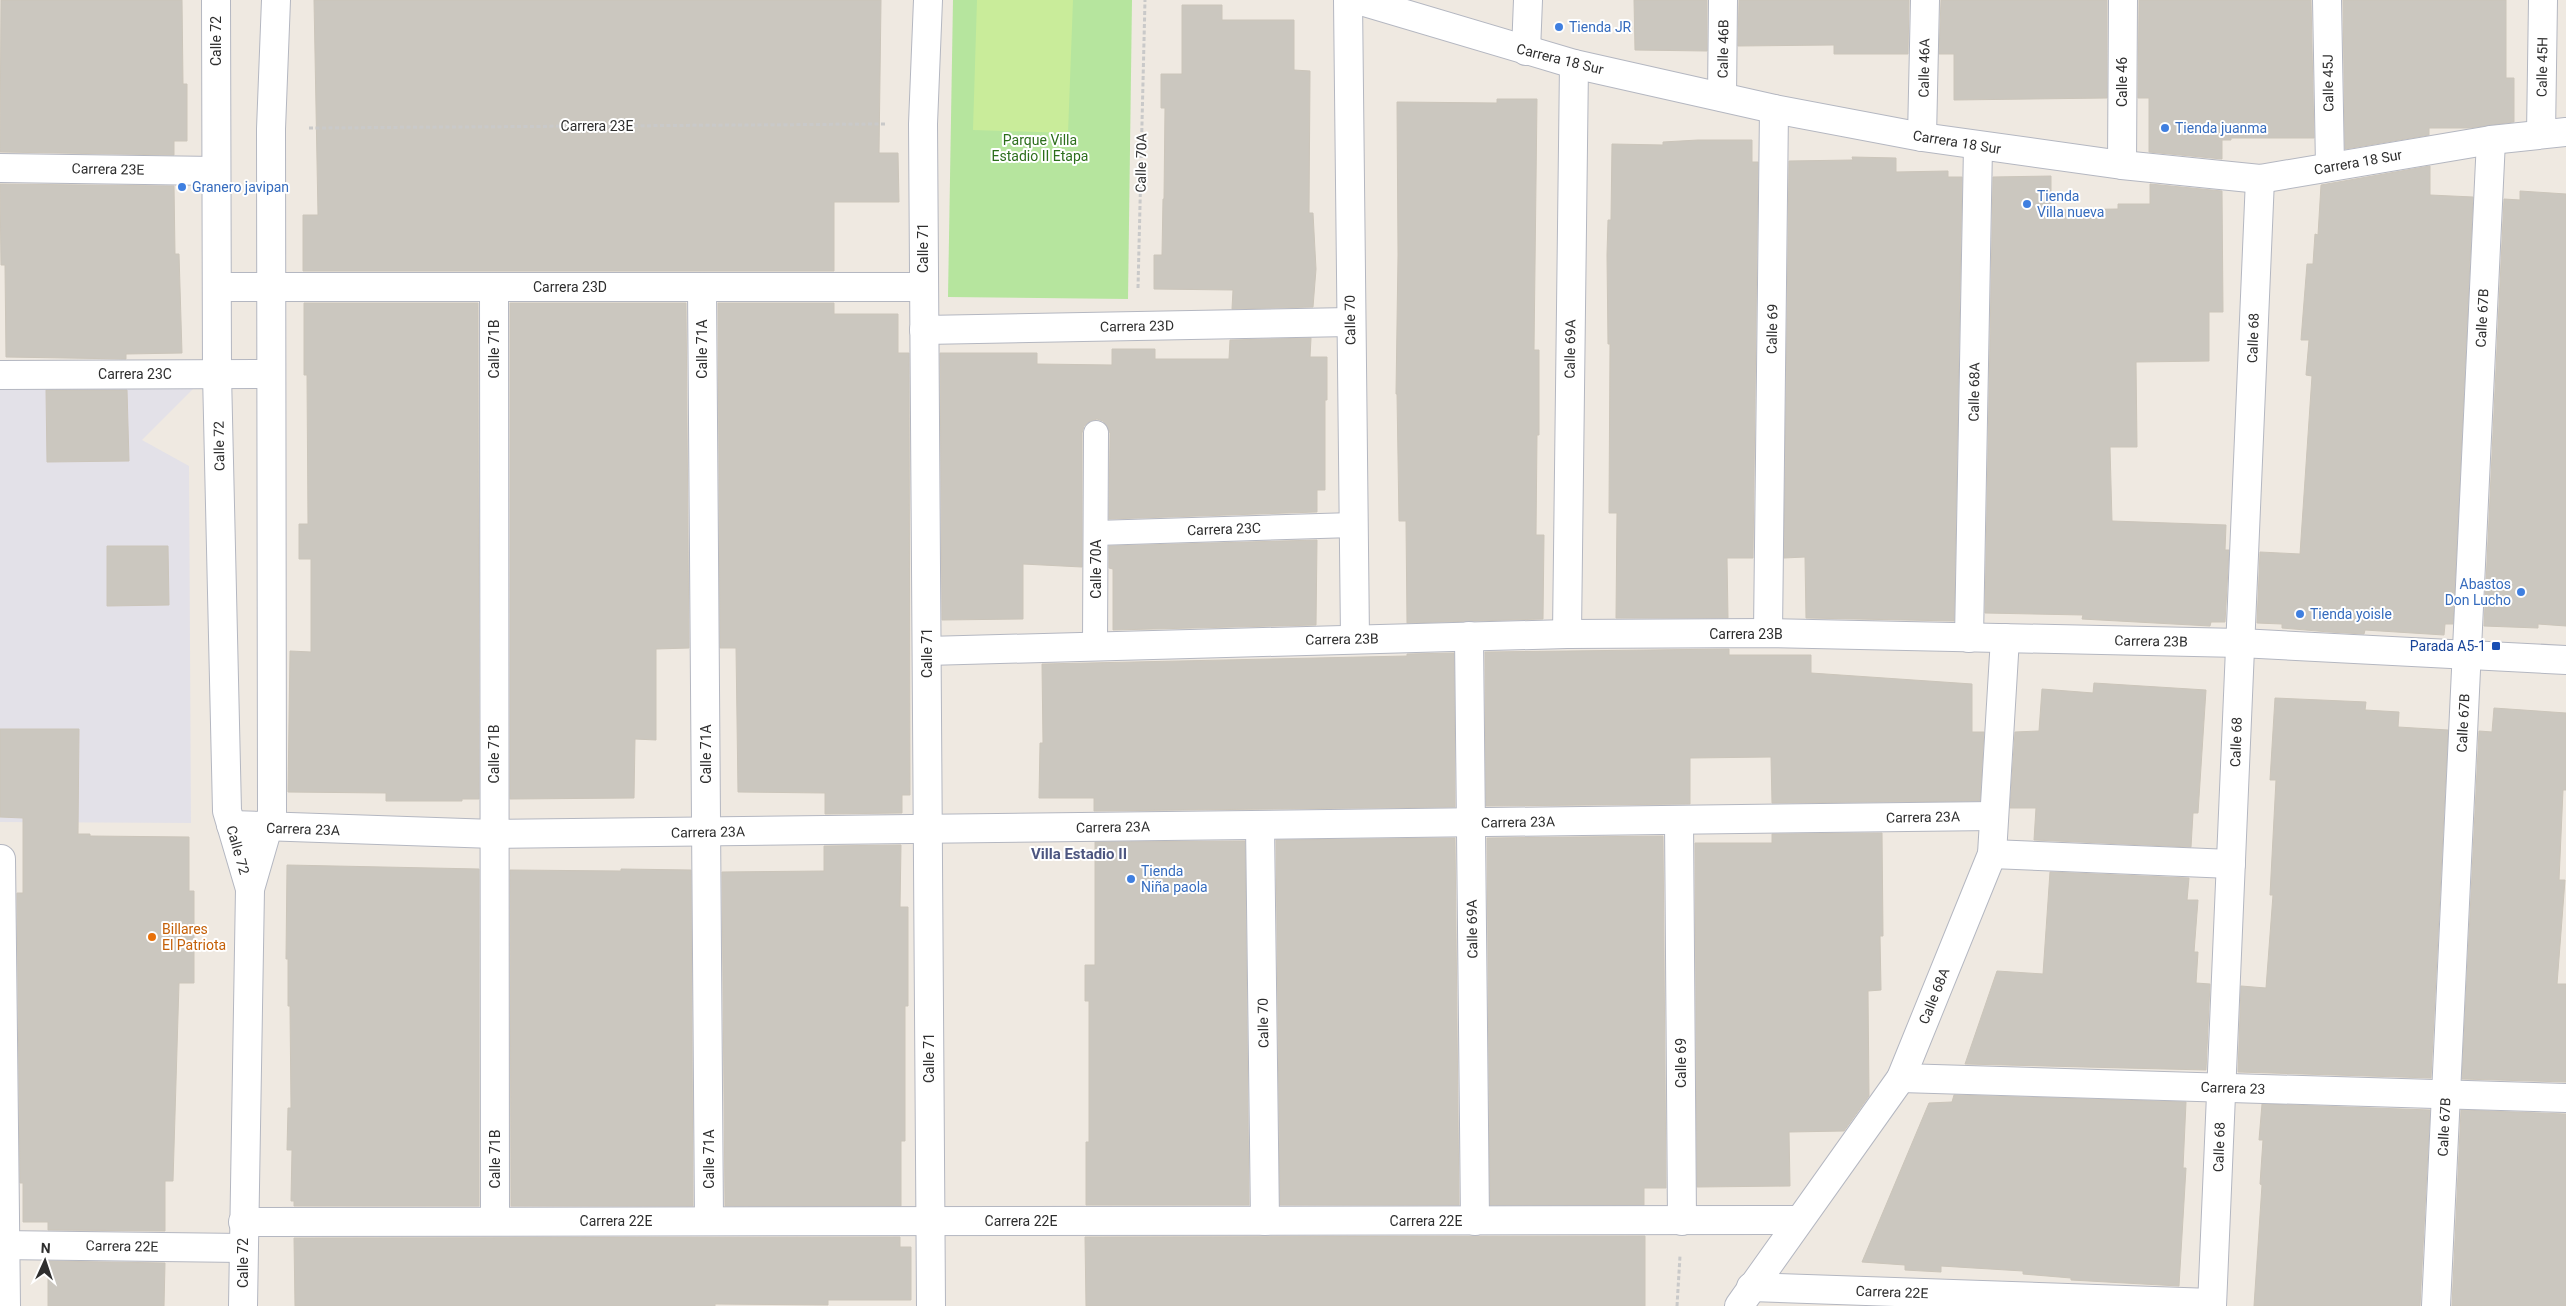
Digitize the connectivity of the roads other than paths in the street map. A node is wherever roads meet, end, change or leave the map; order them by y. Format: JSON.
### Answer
{"nodes":[{"id":1,"x":216,"y":0,"type":"edge"},
{"id":2,"x":276,"y":0,"type":"edge"},
{"id":3,"x":928,"y":0,"type":"edge"},
{"id":4,"x":1348,"y":0,"type":"edge"},
{"id":5,"x":1358,"y":0,"type":"edge"},
{"id":6,"x":1528,"y":0,"type":"edge"},
{"id":7,"x":1724,"y":0,"type":"edge"},
{"id":8,"x":1925,"y":0,"type":"edge"},
{"id":9,"x":2123,"y":0,"type":"edge"},
{"id":10,"x":2327,"y":0,"type":"edge"},
{"id":11,"x":2543,"y":0,"type":"edge"},
{"id":12,"x":1526,"y":51,"type":"junction"},
{"id":13,"x":1574,"y":64,"type":"junction"},
{"id":14,"x":1722,"y":97,"type":"junction"},
{"id":15,"x":1774,"y":109,"type":"junction"},
{"id":16,"x":2554,"y":133,"type":"edge"},
{"id":17,"x":1922,"y":137,"type":"junction"},
{"id":18,"x":2491,"y":140,"type":"junction"},
{"id":19,"x":1978,"y":146,"type":"junction"},
{"id":20,"x":2122,"y":165,"type":"junction"},
{"id":21,"x":2330,"y":166,"type":"junction"},
{"id":22,"x":0,"y":168,"type":"edge"},
{"id":23,"x":216,"y":171,"type":"junction"},
{"id":24,"x":2260,"y":179,"type":"junction"},
{"id":25,"x":270,"y":286,"type":"junction"},
{"id":26,"x":217,"y":287,"type":"junction"},
{"id":27,"x":494,"y":287,"type":"junction"},
{"id":28,"x":702,"y":287,"type":"junction"},
{"id":29,"x":924,"y":287,"type":"junction"},
{"id":30,"x":1350,"y":322,"type":"junction"},
{"id":31,"x":924,"y":330,"type":"junction"},
{"id":32,"x":218,"y":374,"type":"junction"},
{"id":33,"x":271,"y":374,"type":"junction"},
{"id":34,"x":0,"y":375,"type":"edge"},
{"id":35,"x":1096,"y":433,"type":"dead end"},
{"id":36,"x":1353,"y":525,"type":"junction"},
{"id":37,"x":1096,"y":533,"type":"junction"},
{"id":38,"x":1768,"y":633,"type":"junction"},
{"id":39,"x":1567,"y":634,"type":"junction"},
{"id":40,"x":1468,"y":636,"type":"junction"},
{"id":41,"x":1969,"y":638,"type":"junction"},
{"id":42,"x":2005,"y":638,"type":"junction"},
{"id":43,"x":1355,"y":639,"type":"junction"},
{"id":44,"x":2240,"y":643,"type":"junction"},
{"id":45,"x":1095,"y":646,"type":"junction"},
{"id":46,"x":927,"y":651,"type":"junction"},
{"id":47,"x":2466,"y":655,"type":"junction"},
{"id":48,"x":2566,"y":660,"type":"edge"},
{"id":49,"x":1994,"y":816,"type":"junction"},
{"id":50,"x":1679,"y":820,"type":"junction"},
{"id":51,"x":1470,"y":823,"type":"junction"},
{"id":52,"x":231,"y":825,"type":"junction"},
{"id":53,"x":1260,"y":825,"type":"junction"},
{"id":54,"x":268,"y":828,"type":"junction"},
{"id":55,"x":928,"y":829,"type":"junction"},
{"id":56,"x":706,"y":832,"type":"junction"},
{"id":57,"x":494,"y":834,"type":"junction"},
{"id":58,"x":1992,"y":854,"type":"junction"},
{"id":59,"x":1,"y":859,"type":"edge"},
{"id":60,"x":2231,"y":864,"type":"junction"},
{"id":61,"x":250,"y":889,"type":"junction"},
{"id":62,"x":1901,"y":1078,"type":"junction"},
{"id":63,"x":2221,"y":1088,"type":"junction"},
{"id":64,"x":2446,"y":1094,"type":"junction"},
{"id":65,"x":2566,"y":1098,"type":"edge"},
{"id":66,"x":1798,"y":1220,"type":"junction"},
{"id":67,"x":495,"y":1221,"type":"junction"},
{"id":68,"x":709,"y":1221,"type":"junction"},
{"id":69,"x":930,"y":1221,"type":"junction"},
{"id":70,"x":1265,"y":1221,"type":"junction"},
{"id":71,"x":1475,"y":1221,"type":"junction"},
{"id":72,"x":1682,"y":1221,"type":"junction"},
{"id":73,"x":243,"y":1235,"type":"junction"},
{"id":74,"x":3,"y":1245,"type":"edge"},
{"id":75,"x":1745,"y":1296,"type":"edge"},
{"id":76,"x":2212,"y":1304,"type":"edge"},
{"id":77,"x":6,"y":1306,"type":"edge"},
{"id":78,"x":243,"y":1306,"type":"edge"},
{"id":79,"x":931,"y":1306,"type":"edge"},
{"id":80,"x":2436,"y":1306,"type":"edge"}],
"edges":[{"from":1,"to":23,"type":"street","name":"Calle 72"},
{"from":2,"to":25,"type":"street","name":"Calle 72"},
{"from":3,"to":29,"type":"street","name":"Calle 71"},
{"from":4,"to":30,"type":"street","name":"Calle 70"},
{"from":5,"to":12,"type":"street","name":"Carrera 18 Sur"},
{"from":6,"to":12,"type":"street"},
{"from":7,"to":14,"type":"street","name":"Calle 46B"},
{"from":8,"to":17,"type":"street","name":"Calle 46A"},
{"from":9,"to":20,"type":"street","name":"Calle 46"},
{"from":10,"to":21,"type":"street","name":"Calle 45J"},
{"from":11,"to":16,"type":"street","name":"Calle 45H"},
{"from":12,"to":13,"type":"street","name":"Carrera 18 Sur"},
{"from":13,"to":14,"type":"street","name":"Carrera 18 Sur"},
{"from":13,"to":39,"type":"street","name":"Calle 69A"},
{"from":14,"to":15,"type":"street","name":"Carrera 18 Sur"},
{"from":15,"to":17,"type":"street","name":"Carrera 18 Sur"},
{"from":15,"to":38,"type":"street","name":"Calle 69"},
{"from":16,"to":18,"type":"street","name":"Carrera 18 Sur"},
{"from":17,"to":19,"type":"street","name":"Carrera 18 Sur"},
{"from":18,"to":21,"type":"street","name":"Carrera 18 Sur"},
{"from":18,"to":47,"type":"street","name":"Calle 67B"},
{"from":19,"to":20,"type":"street","name":"Carrera 18 Sur"},
{"from":19,"to":41,"type":"street","name":"Calle 68A"},
{"from":20,"to":24,"type":"street","name":"Carrera 18 Sur"},
{"from":21,"to":24,"type":"street","name":"Carrera 18 Sur"},
{"from":22,"to":23,"type":"street","name":"Carrera 23E"},
{"from":23,"to":26,"type":"street","name":"Calle 72"},
{"from":24,"to":44,"type":"street","name":"Calle 68"},
{"from":25,"to":26,"type":"street","name":"Carrera 23D"},
{"from":25,"to":27,"type":"street","name":"Carrera 23D"},
{"from":25,"to":33,"type":"street","name":"Calle 72"},
{"from":26,"to":32,"type":"street","name":"Calle 72"},
{"from":27,"to":28,"type":"street","name":"Carrera 23D"},
{"from":27,"to":57,"type":"street","name":"Calle 71B"},
{"from":28,"to":29,"type":"street","name":"Carrera 23D"},
{"from":28,"to":56,"type":"street","name":"Calle 71A"},
{"from":29,"to":31,"type":"street","name":"Calle 71"},
{"from":30,"to":31,"type":"street","name":"Carrera 23D"},
{"from":30,"to":36,"type":"street","name":"Calle 70"},
{"from":31,"to":46,"type":"street","name":"Calle 71"},
{"from":32,"to":33,"type":"street","name":"Carrera 23C"},
{"from":32,"to":34,"type":"street","name":"Carrera 23C"},
{"from":32,"to":52,"type":"street","name":"Calle 72"},
{"from":33,"to":54,"type":"street","name":"Calle 72"},
{"from":35,"to":37,"type":"lane","name":"Calle 70A"},
{"from":36,"to":37,"type":"lane","name":"Carrera 23C"},
{"from":36,"to":43,"type":"street","name":"Calle 70"},
{"from":37,"to":45,"type":"lane","name":"Calle 70A"},
{"from":38,"to":39,"type":"street","name":"Carrera 23B"},
{"from":38,"to":41,"type":"street","name":"Carrera 23B"},
{"from":39,"to":40,"type":"street","name":"Carrera 23B"},
{"from":40,"to":43,"type":"street","name":"Carrera 23B"},
{"from":40,"to":51,"type":"street","name":"Calle 69A"},
{"from":41,"to":42,"type":"street","name":"Carrera 23B"},
{"from":42,"to":44,"type":"street","name":"Carrera 23B"},
{"from":42,"to":49,"type":"street","name":"Calle 68A"},
{"from":43,"to":45,"type":"street","name":"Carrera 23B"},
{"from":44,"to":47,"type":"street","name":"Carrera 23B"},
{"from":44,"to":60,"type":"street","name":"Calle 68"},
{"from":45,"to":46,"type":"street","name":"Carrera 23B"},
{"from":46,"to":55,"type":"street","name":"Calle 71"},
{"from":47,"to":48,"type":"street","name":"Carrera 23B"},
{"from":47,"to":64,"type":"street","name":"Calle 67B"},
{"from":49,"to":50,"type":"street","name":"Carrera 23A"},
{"from":49,"to":58,"type":"street","name":"Calle 68A"},
{"from":50,"to":51,"type":"street","name":"Carrera 23A"},
{"from":50,"to":72,"type":"street","name":"Calle 69"},
{"from":51,"to":53,"type":"street","name":"Carrera 23A"},
{"from":51,"to":71,"type":"street","name":"Calle 69A"},
{"from":52,"to":54,"type":"street","name":"Carrera 23A"},
{"from":52,"to":61,"type":"street","name":"Calle 72"},
{"from":53,"to":55,"type":"street","name":"Carrera 23A"},
{"from":53,"to":70,"type":"street","name":"Calle 70"},
{"from":54,"to":57,"type":"street","name":"Carrera 23A"},
{"from":54,"to":61,"type":"street","name":"Calle 72"},
{"from":55,"to":56,"type":"street","name":"Carrera 23A"},
{"from":55,"to":69,"type":"street","name":"Calle 71"},
{"from":56,"to":57,"type":"street","name":"Carrera 23A"},
{"from":56,"to":68,"type":"street","name":"Calle 71A"},
{"from":57,"to":67,"type":"street","name":"Calle 71B"},
{"from":58,"to":60,"type":"street"},
{"from":58,"to":62,"type":"street","name":"Calle 68A"},
{"from":59,"to":74,"type":"street"},
{"from":60,"to":63,"type":"street","name":"Calle 68"},
{"from":61,"to":73,"type":"street","name":"Calle 72"},
{"from":62,"to":63,"type":"street","name":"Carrera 23"},
{"from":62,"to":66,"type":"street","name":"Calle 68A"},
{"from":63,"to":64,"type":"street","name":"Carrera 23"},
{"from":63,"to":76,"type":"street","name":"Calle 68"},
{"from":64,"to":65,"type":"street","name":"Carrera 23"},
{"from":64,"to":80,"type":"street","name":"Calle 67B"},
{"from":66,"to":72,"type":"street","name":"Carrera 22E"},
{"from":66,"to":75,"type":"street","name":"Calle 68A"},
{"from":67,"to":68,"type":"street","name":"Carrera 22E"},
{"from":67,"to":73,"type":"street","name":"Carrera 22E"},
{"from":68,"to":69,"type":"street","name":"Carrera 22E"},
{"from":69,"to":70,"type":"street","name":"Carrera 22E"},
{"from":69,"to":79,"type":"street","name":"Calle 71"},
{"from":70,"to":71,"type":"street","name":"Carrera 22E"},
{"from":71,"to":72,"type":"street","name":"Carrera 22E"},
{"from":73,"to":74,"type":"street","name":"Carrera 22E"},
{"from":73,"to":78,"type":"street","name":"Calle 72"},
{"from":74,"to":77,"type":"street"},
{"from":75,"to":76,"type":"street","name":"Carrera 22E"}]}
